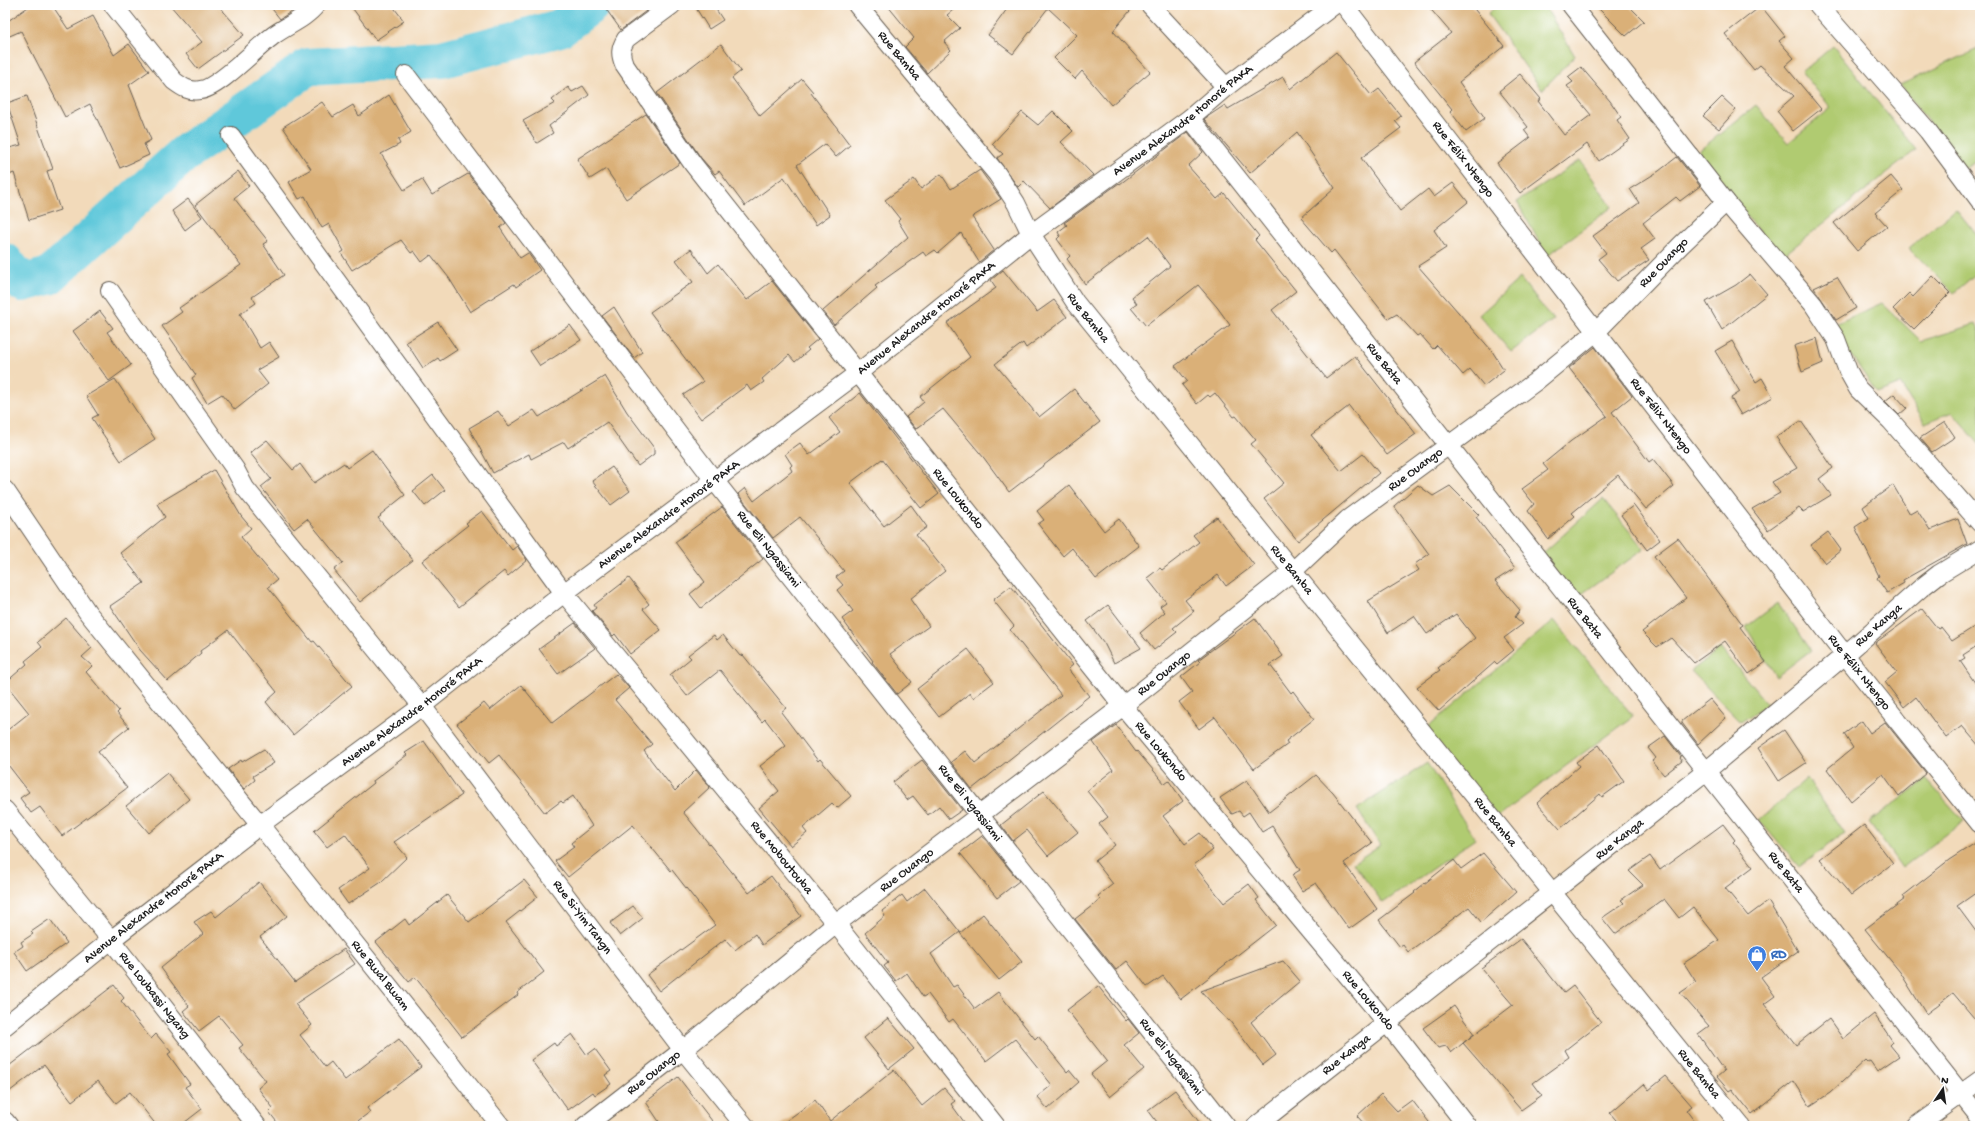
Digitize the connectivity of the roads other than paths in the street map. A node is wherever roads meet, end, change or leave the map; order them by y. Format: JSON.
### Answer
{"nodes":[{"id":1,"x":113,"y":5,"type":"edge"},
{"id":2,"x":316,"y":5,"type":"edge"},
{"id":3,"x":672,"y":5,"type":"edge"},
{"id":4,"x":857,"y":5,"type":"edge"},
{"id":5,"x":1150,"y":5,"type":"edge"},
{"id":6,"x":1334,"y":5,"type":"edge"},
{"id":7,"x":1344,"y":5,"type":"edge"},
{"id":8,"x":1571,"y":5,"type":"edge"},
{"id":9,"x":1818,"y":5,"type":"edge"},
{"id":10,"x":406,"y":75,"type":"dead end"},
{"id":11,"x":1226,"y":87,"type":"junction"},
{"id":12,"x":1190,"y":118,"type":"junction"},
{"id":13,"x":231,"y":136,"type":"dead end"},
{"id":14,"x":1980,"y":201,"type":"edge"},
{"id":15,"x":1726,"y":202,"type":"junction"},
{"id":16,"x":1031,"y":234,"type":"junction"},
{"id":17,"x":110,"y":291,"type":"dead end"},
{"id":18,"x":1597,"y":331,"type":"junction"},
{"id":19,"x":858,"y":373,"type":"junction"},
{"id":20,"x":1449,"y":447,"type":"junction"},
{"id":21,"x":714,"y":480,"type":"junction"},
{"id":22,"x":5,"y":490,"type":"edge"},
{"id":23,"x":1980,"y":523,"type":"edge"},
{"id":24,"x":1980,"y":549,"type":"edge"},
{"id":25,"x":1293,"y":571,"type":"junction"},
{"id":26,"x":564,"y":593,"type":"junction"},
{"id":27,"x":1845,"y":655,"type":"junction"},
{"id":28,"x":422,"y":706,"type":"junction"},
{"id":29,"x":1123,"y":706,"type":"junction"},
{"id":30,"x":1705,"y":772,"type":"junction"},
{"id":31,"x":5,"y":810,"type":"edge"},
{"id":32,"x":980,"y":815,"type":"junction"},
{"id":33,"x":1980,"y":824,"type":"edge"},
{"id":34,"x":260,"y":825,"type":"junction"},
{"id":35,"x":1552,"y":891,"type":"junction"},
{"id":36,"x":836,"y":924,"type":"junction"},
{"id":37,"x":111,"y":940,"type":"junction"},
{"id":38,"x":1387,"y":1023,"type":"junction"},
{"id":39,"x":5,"y":1026,"type":"edge"},
{"id":40,"x":683,"y":1050,"type":"junction"},
{"id":41,"x":1980,"y":1080,"type":"edge"},
{"id":42,"x":1961,"y":1094,"type":"junction"},
{"id":43,"x":1980,"y":1118,"type":"edge"},
{"id":44,"x":5,"y":1121,"type":"edge"},
{"id":45,"x":9,"y":1126,"type":"edge"},
{"id":46,"x":257,"y":1126,"type":"edge"},
{"id":47,"x":501,"y":1126,"type":"edge"},
{"id":48,"x":585,"y":1126,"type":"edge"},
{"id":49,"x":745,"y":1126,"type":"edge"},
{"id":50,"x":996,"y":1126,"type":"edge"},
{"id":51,"x":1226,"y":1126,"type":"edge"},
{"id":52,"x":1256,"y":1126,"type":"edge"},
{"id":53,"x":1467,"y":1126,"type":"edge"},
{"id":54,"x":1741,"y":1126,"type":"edge"},
{"id":55,"x":1916,"y":1126,"type":"edge"}],
"edges":[{"from":1,"to":2,"type":"street"},
{"from":3,"to":19,"type":"street","name":"Rue Loukondo"},
{"from":4,"to":16,"type":"street","name":"Rue Bamba"},
{"from":5,"to":11,"type":"street"},
{"from":6,"to":11,"type":"street","name":"Avenue Alexandre Honoré PAKA"},
{"from":7,"to":18,"type":"street","name":"Rue Félix Ntengo"},
{"from":8,"to":15,"type":"street"},
{"from":9,"to":14,"type":"street"},
{"from":10,"to":21,"type":"street","name":"Rue Eli Ngassiami"},
{"from":11,"to":12,"type":"street","name":"Avenue Alexandre Honoré PAKA"},
{"from":12,"to":16,"type":"street","name":"Avenue Alexandre Honoré PAKA"},
{"from":12,"to":20,"type":"street","name":"Rue Bata"},
{"from":13,"to":26,"type":"street","name":"Rue Moboutouba"},
{"from":15,"to":18,"type":"street","name":"Rue Ouango"},
{"from":15,"to":23,"type":"street"},
{"from":16,"to":19,"type":"street","name":"Avenue Alexandre Honoré PAKA"},
{"from":16,"to":25,"type":"street","name":"Rue Bamba"},
{"from":17,"to":28,"type":"street","name":"Rue Si-Yim'Tangn"},
{"from":18,"to":20,"type":"street","name":"Rue Ouango"},
{"from":18,"to":27,"type":"street","name":"Rue Félix Ntengo"},
{"from":19,"to":21,"type":"street","name":"Avenue Alexandre Honoré PAKA"},
{"from":19,"to":29,"type":"street","name":"Rue Loukondo"},
{"from":20,"to":25,"type":"street","name":"Rue Ouango"},
{"from":20,"to":30,"type":"street","name":"Rue Bata"},
{"from":21,"to":26,"type":"street","name":"Avenue Alexandre Honoré PAKA"},
{"from":21,"to":32,"type":"street","name":"Rue Eli Ngassiami"},
{"from":22,"to":34,"type":"street","name":"Rue Bwal Bwam"},
{"from":24,"to":27,"type":"street","name":"Rue Kanga"},
{"from":25,"to":29,"type":"street","name":"Rue Ouango"},
{"from":25,"to":35,"type":"street","name":"Rue Bamba"},
{"from":26,"to":28,"type":"street","name":"Avenue Alexandre Honoré PAKA"},
{"from":26,"to":36,"type":"street","name":"Rue Moboutouba"},
{"from":27,"to":30,"type":"street","name":"Rue Kanga"},
{"from":27,"to":33,"type":"street","name":"Rue Félix Ntengo"},
{"from":28,"to":34,"type":"street","name":"Avenue Alexandre Honoré PAKA"},
{"from":28,"to":40,"type":"street","name":"Rue Si-Yim'Tangn"},
{"from":29,"to":32,"type":"street","name":"Rue Ouango"},
{"from":29,"to":38,"type":"street","name":"Rue Loukondo"},
{"from":30,"to":35,"type":"street","name":"Rue Kanga"},
{"from":30,"to":42,"type":"street","name":"Rue Bata"},
{"from":31,"to":37,"type":"street","name":"Rue Loubassi Ngang"},
{"from":32,"to":36,"type":"street","name":"Rue Ouango"},
{"from":32,"to":51,"type":"street","name":"Rue Eli Ngassiami"},
{"from":34,"to":37,"type":"street","name":"Avenue Alexandre Honoré PAKA"},
{"from":34,"to":47,"type":"street","name":"Rue Bwal Bwam"},
{"from":35,"to":38,"type":"street","name":"Rue Kanga"},
{"from":35,"to":54,"type":"street","name":"Rue Bamba"},
{"from":36,"to":40,"type":"street","name":"Rue Ouango"},
{"from":36,"to":50,"type":"street","name":"Rue Moboutouba"},
{"from":37,"to":39,"type":"street","name":"Avenue Alexandre Honoré PAKA"},
{"from":37,"to":46,"type":"street","name":"Rue Loubassi Ngang"},
{"from":38,"to":52,"type":"street","name":"Rue Kanga"},
{"from":38,"to":53,"type":"street","name":"Rue Loukondo"},
{"from":40,"to":48,"type":"street","name":"Rue Ouango"},
{"from":40,"to":49,"type":"street","name":"Rue Si-Yim'Tangn"},
{"from":41,"to":42,"type":"street"},
{"from":42,"to":43,"type":"street","name":"Rue Bata"},
{"from":42,"to":55,"type":"street"},
{"from":44,"to":45,"type":"street"}]}
